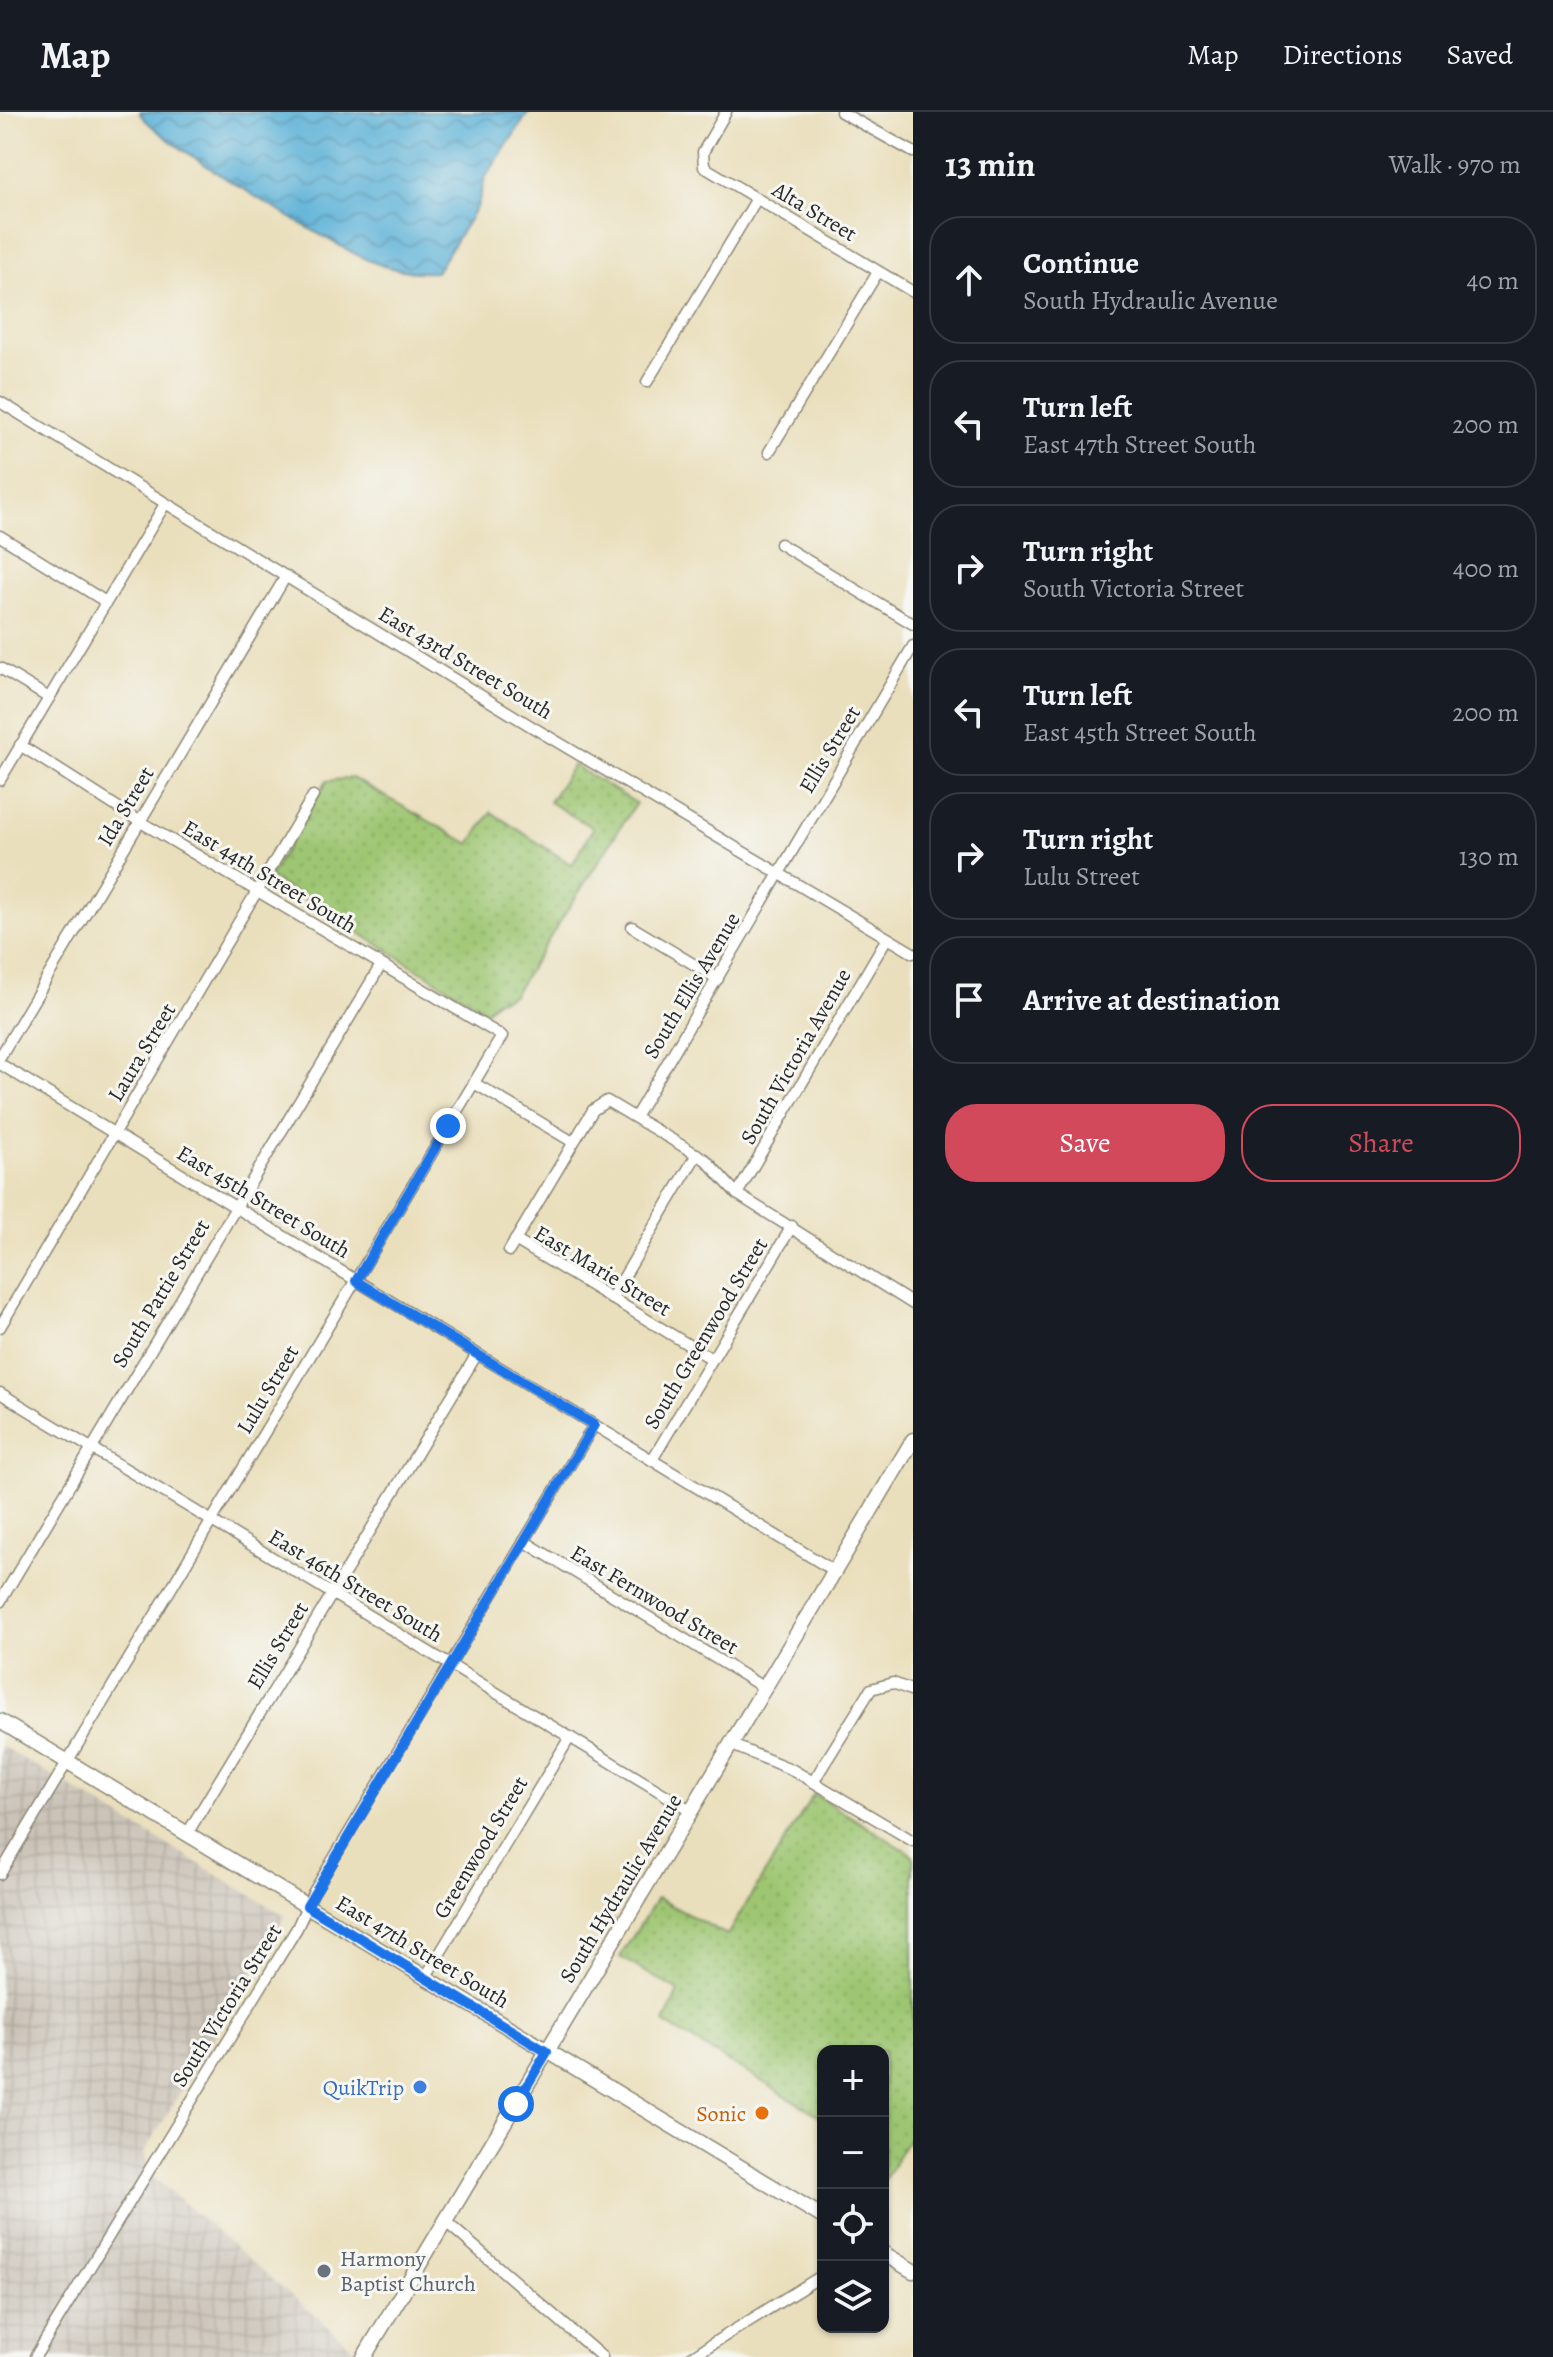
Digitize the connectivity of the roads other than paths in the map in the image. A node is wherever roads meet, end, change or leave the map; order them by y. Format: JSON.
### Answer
{"nodes":[{"id":1,"x":726,"y":112,"type":"edge"},
{"id":2,"x":841,"y":112,"type":"edge"},
{"id":3,"x":913,"y":152,"type":"edge"},
{"id":4,"x":756,"y":200,"type":"junction"},
{"id":5,"x":878,"y":272,"type":"junction"},
{"id":6,"x":913,"y":292,"type":"edge"},
{"id":7,"x":647,"y":382,"type":"dead end"},
{"id":8,"x":0,"y":402,"type":"edge"},
{"id":9,"x":769,"y":452,"type":"dead end"},
{"id":10,"x":165,"y":504,"type":"junction"},
{"id":11,"x":0,"y":536,"type":"edge"},
{"id":12,"x":780,"y":544,"type":"dead end"},
{"id":13,"x":286,"y":576,"type":"junction"},
{"id":14,"x":106,"y":602,"type":"junction"},
{"id":15,"x":913,"y":624,"type":"edge"},
{"id":16,"x":913,"y":646,"type":"edge"},
{"id":17,"x":0,"y":668,"type":"edge"},
{"id":18,"x":49,"y":698,"type":"junction"},
{"id":19,"x":20,"y":745,"type":"junction"},
{"id":20,"x":0,"y":780,"type":"edge"},
{"id":21,"x":313,"y":796,"type":"dead end"},
{"id":22,"x":139,"y":821,"type":"junction"},
{"id":23,"x":777,"y":872,"type":"junction"},
{"id":24,"x":257,"y":892,"type":"junction"},
{"id":25,"x":632,"y":927,"type":"dead end"},
{"id":26,"x":887,"y":938,"type":"junction"},
{"id":27,"x":913,"y":953,"type":"edge"},
{"id":28,"x":381,"y":965,"type":"junction"},
{"id":29,"x":718,"y":979,"type":"junction"},
{"id":30,"x":502,"y":1036,"type":"joint"},
{"id":31,"x":0,"y":1057,"type":"edge"},
{"id":32,"x":0,"y":1064,"type":"edge"},
{"id":33,"x":474,"y":1083,"type":"junction"},
{"id":34,"x":636,"y":1116,"type":"junction"},
{"id":35,"x":116,"y":1134,"type":"junction"},
{"id":36,"x":573,"y":1142,"type":"junction"},
{"id":37,"x":697,"y":1154,"type":"junction"},
{"id":38,"x":737,"y":1194,"type":"junction"},
{"id":39,"x":235,"y":1207,"type":"junction"},
{"id":40,"x":792,"y":1226,"type":"junction"},
{"id":41,"x":515,"y":1240,"type":"junction"},
{"id":42,"x":509,"y":1251,"type":"dead end"},
{"id":43,"x":356,"y":1281,"type":"junction"},
{"id":44,"x":611,"y":1299,"type":"junction"},
{"id":45,"x":913,"y":1304,"type":"edge"},
{"id":46,"x":0,"y":1327,"type":"edge"},
{"id":47,"x":477,"y":1354,"type":"junction"},
{"id":48,"x":712,"y":1359,"type":"junction"},
{"id":49,"x":0,"y":1393,"type":"edge"},
{"id":50,"x":594,"y":1425,"type":"junction"},
{"id":51,"x":913,"y":1440,"type":"edge"},
{"id":52,"x":91,"y":1448,"type":"junction"},
{"id":53,"x":652,"y":1460,"type":"junction"},
{"id":54,"x":211,"y":1521,"type":"junction"},
{"id":55,"x":524,"y":1541,"type":"junction"},
{"id":56,"x":836,"y":1572,"type":"junction"},
{"id":57,"x":332,"y":1593,"type":"junction"},
{"id":58,"x":0,"y":1602,"type":"edge"},
{"id":59,"x":450,"y":1664,"type":"junction"},
{"id":60,"x":766,"y":1689,"type":"junction"},
{"id":61,"x":913,"y":1691,"type":"edge"},
{"id":62,"x":0,"y":1721,"type":"edge"},
{"id":63,"x":570,"y":1737,"type":"junction"},
{"id":64,"x":732,"y":1745,"type":"junction"},
{"id":65,"x":67,"y":1762,"type":"junction"},
{"id":66,"x":813,"y":1782,"type":"junction"},
{"id":67,"x":692,"y":1811,"type":"junction"},
{"id":68,"x":187,"y":1834,"type":"junction"},
{"id":69,"x":913,"y":1841,"type":"edge"},
{"id":70,"x":0,"y":1874,"type":"edge"},
{"id":71,"x":307,"y":1906,"type":"junction"},
{"id":72,"x":425,"y":1978,"type":"junction"},
{"id":73,"x":547,"y":2052,"type":"junction"},
{"id":74,"x":817,"y":2213,"type":"edge"},
{"id":75,"x":446,"y":2222,"type":"junction"},
{"id":76,"x":889,"y":2257,"type":"edge"},
{"id":77,"x":913,"y":2271,"type":"edge"},
{"id":78,"x":817,"y":2279,"type":"edge"},
{"id":79,"x":35,"y":2357,"type":"edge"},
{"id":80,"x":365,"y":2357,"type":"edge"},
{"id":81,"x":602,"y":2357,"type":"edge"},
{"id":82,"x":691,"y":2357,"type":"edge"}],
"edges":[{"from":1,"to":4,"type":"street","name":"Alta Street"},
{"from":2,"to":3,"type":"street"},
{"from":4,"to":5,"type":"street","name":"Alta Street"},
{"from":4,"to":7,"type":"street"},
{"from":5,"to":6,"type":"street","name":"Alta Street"},
{"from":5,"to":9,"type":"street"},
{"from":8,"to":10,"type":"street","name":"East 43rd Street South"},
{"from":10,"to":13,"type":"street","name":"East 43rd Street South"},
{"from":10,"to":14,"type":"street"},
{"from":11,"to":14,"type":"street"},
{"from":12,"to":15,"type":"street"},
{"from":13,"to":22,"type":"street","name":"Ida Street"},
{"from":13,"to":23,"type":"street","name":"East 43rd Street South"},
{"from":14,"to":18,"type":"street"},
{"from":16,"to":23,"type":"street","name":"Ellis Street"},
{"from":17,"to":18,"type":"street"},
{"from":18,"to":19,"type":"street"},
{"from":19,"to":20,"type":"street"},
{"from":19,"to":22,"type":"street","name":"East 44th Street South"},
{"from":21,"to":24,"type":"street","name":"Laura Street"},
{"from":22,"to":24,"type":"street","name":"East 44th Street South"},
{"from":22,"to":31,"type":"street","name":"Ida Street"},
{"from":23,"to":26,"type":"street","name":"East 43rd Street South"},
{"from":23,"to":29,"type":"street","name":"South Ellis Avenue"},
{"from":24,"to":28,"type":"street","name":"East 44th Street South"},
{"from":24,"to":35,"type":"street","name":"Laura Street"},
{"from":25,"to":29,"type":"street"},
{"from":26,"to":27,"type":"street","name":"East 43rd Street South"},
{"from":26,"to":38,"type":"street","name":"South Victoria Avenue"},
{"from":28,"to":30,"type":"street","name":"East 44th Street South"},
{"from":28,"to":39,"type":"street","name":"South Pattie Street"},
{"from":29,"to":34,"type":"street","name":"South Ellis Avenue"},
{"from":30,"to":33,"type":"street","name":"Lulu Street"},
{"from":32,"to":35,"type":"street","name":"East 45th Street South"},
{"from":33,"to":36,"type":"street"},
{"from":33,"to":43,"type":"street","name":"Lulu Street"},
{"from":34,"to":36,"type":"street"},
{"from":34,"to":37,"type":"street"},
{"from":35,"to":39,"type":"street","name":"East 45th Street South"},
{"from":35,"to":46,"type":"street","name":"Laura Street"},
{"from":36,"to":41,"type":"street"},
{"from":37,"to":38,"type":"street"},
{"from":37,"to":44,"type":"street"},
{"from":38,"to":40,"type":"street"},
{"from":39,"to":43,"type":"street","name":"East 45th Street South"},
{"from":39,"to":52,"type":"street","name":"South Pattie Street"},
{"from":40,"to":45,"type":"street"},
{"from":40,"to":48,"type":"street","name":"South Greenwood Street"},
{"from":41,"to":42,"type":"street"},
{"from":41,"to":44,"type":"street","name":"East Marie Street"},
{"from":43,"to":47,"type":"street","name":"East 45th Street South"},
{"from":43,"to":54,"type":"street","name":"Lulu Street"},
{"from":44,"to":48,"type":"street","name":"East Marie Street"},
{"from":47,"to":50,"type":"street","name":"East 45th Street South"},
{"from":47,"to":57,"type":"street","name":"Ellis Street"},
{"from":48,"to":53,"type":"street","name":"South Greenwood Street"},
{"from":49,"to":52,"type":"street","name":"East 46th Street South"},
{"from":50,"to":53,"type":"street","name":"East 45th Street South"},
{"from":50,"to":55,"type":"street","name":"South Victoria Street"},
{"from":51,"to":56,"type":"street","name":"South Hydraulic Avenue"},
{"from":52,"to":54,"type":"street","name":"East 46th Street South"},
{"from":52,"to":58,"type":"street","name":"South Pattie Street"},
{"from":53,"to":56,"type":"street","name":"East 45th Street South"},
{"from":54,"to":57,"type":"street","name":"East 46th Street South"},
{"from":54,"to":65,"type":"street","name":"Lulu Street"},
{"from":55,"to":59,"type":"street","name":"South Victoria Street"},
{"from":55,"to":60,"type":"street","name":"East Fernwood Street"},
{"from":56,"to":60,"type":"street","name":"South Hydraulic Avenue"},
{"from":57,"to":59,"type":"street","name":"East 46th Street South"},
{"from":57,"to":68,"type":"street","name":"Ellis Street"},
{"from":59,"to":63,"type":"street","name":"East 46th Street South"},
{"from":59,"to":71,"type":"street","name":"South Victoria Street"},
{"from":60,"to":64,"type":"street","name":"South Hydraulic Avenue"},
{"from":61,"to":66,"type":"street"},
{"from":62,"to":65,"type":"street","name":"East 47th Street South"},
{"from":63,"to":67,"type":"street","name":"East 46th Street South"},
{"from":63,"to":72,"type":"street","name":"Greenwood Street"},
{"from":64,"to":66,"type":"street"},
{"from":64,"to":67,"type":"street","name":"South Hydraulic Avenue"},
{"from":65,"to":68,"type":"street","name":"East 47th Street South"},
{"from":65,"to":70,"type":"street","name":"Lulu Street"},
{"from":66,"to":69,"type":"street"},
{"from":67,"to":73,"type":"street","name":"South Hydraulic Avenue"},
{"from":68,"to":71,"type":"street","name":"East 47th Street South"},
{"from":71,"to":72,"type":"street","name":"East 47th Street South"},
{"from":71,"to":79,"type":"street","name":"South Victoria Street"},
{"from":72,"to":73,"type":"street","name":"East 47th Street South"},
{"from":73,"to":74,"type":"street","name":"East 47th Street South"},
{"from":73,"to":75,"type":"street","name":"South Hydraulic Avenue"},
{"from":75,"to":80,"type":"street","name":"South Hydraulic Avenue"},
{"from":75,"to":81,"type":"street"},
{"from":76,"to":77,"type":"street"},
{"from":78,"to":82,"type":"street"}]}
